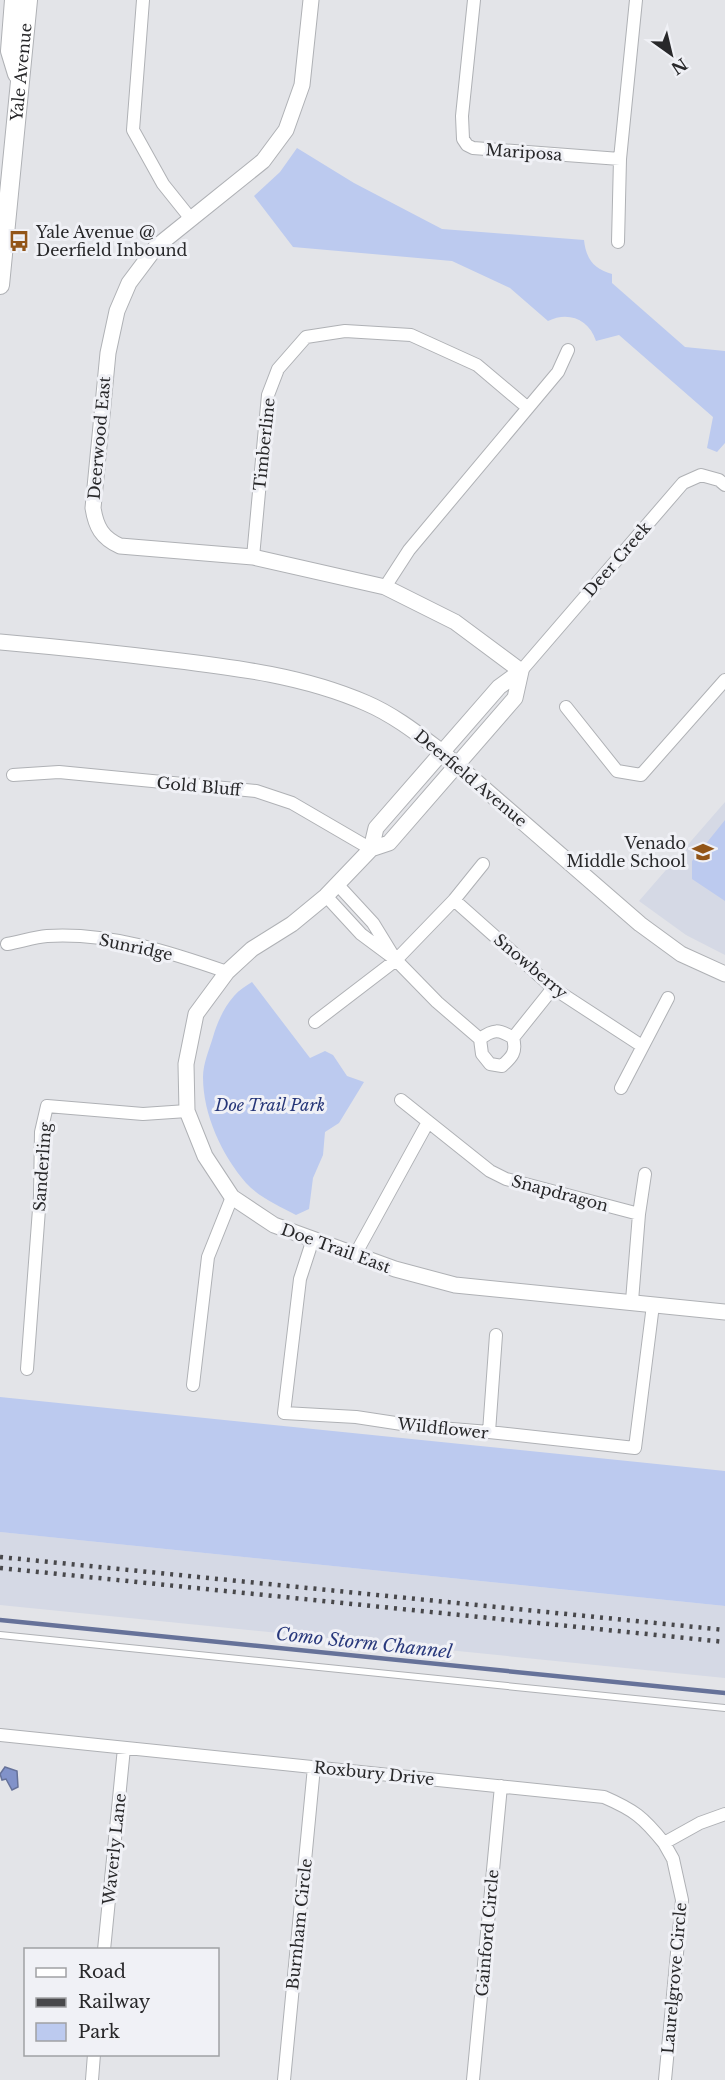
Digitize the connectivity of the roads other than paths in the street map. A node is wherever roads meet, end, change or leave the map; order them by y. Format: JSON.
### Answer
{"nodes":[{"id":1,"x":14,"y":0,"type":"edge"},
{"id":2,"x":28,"y":0,"type":"edge"},
{"id":3,"x":143,"y":0,"type":"edge"},
{"id":4,"x":311,"y":0,"type":"edge"},
{"id":5,"x":474,"y":0,"type":"edge"},
{"id":6,"x":636,"y":0,"type":"edge"},
{"id":7,"x":20,"y":84,"type":"junction"},
{"id":8,"x":620,"y":159,"type":"junction"},
{"id":9,"x":191,"y":219,"type":"junction"},
{"id":10,"x":618,"y":242,"type":"dead end"},
{"id":11,"x":0,"y":285,"type":"edge"},
{"id":12,"x":568,"y":350,"type":"dead end"},
{"id":13,"x":528,"y":408,"type":"junction"},
{"id":14,"x":725,"y":485,"type":"edge"},
{"id":15,"x":253,"y":556,"type":"junction"},
{"id":16,"x":385,"y":587,"type":"junction"},
{"id":17,"x":0,"y":642,"type":"edge"},
{"id":18,"x":521,"y":671,"type":"junction"},
{"id":19,"x":725,"y":680,"type":"edge"},
{"id":20,"x":566,"y":707,"type":"dead end"},
{"id":21,"x":442,"y":752,"type":"junction"},
{"id":22,"x":458,"y":765,"type":"junction"},
{"id":23,"x":13,"y":775,"type":"dead end"},
{"id":24,"x":371,"y":849,"type":"junction"},
{"id":25,"x":483,"y":864,"type":"dead end"},
{"id":26,"x":338,"y":884,"type":"junction"},
{"id":27,"x":326,"y":896,"type":"junction"},
{"id":28,"x":454,"y":900,"type":"junction"},
{"id":29,"x":7,"y":944,"type":"dead end"},
{"id":30,"x":396,"y":960,"type":"junction"},
{"id":31,"x":227,"y":972,"type":"junction"},
{"id":32,"x":725,"y":974,"type":"edge"},
{"id":33,"x":553,"y":988,"type":"junction"},
{"id":34,"x":668,"y":998,"type":"dead end"},
{"id":35,"x":315,"y":1022,"type":"dead end"},
{"id":36,"x":513,"y":1038,"type":"junction"},
{"id":37,"x":480,"y":1039,"type":"junction"},
{"id":38,"x":642,"y":1046,"type":"junction"},
{"id":39,"x":621,"y":1088,"type":"dead end"},
{"id":40,"x":401,"y":1100,"type":"dead end"},
{"id":41,"x":187,"y":1111,"type":"junction"},
{"id":42,"x":428,"y":1122,"type":"junction"},
{"id":43,"x":645,"y":1174,"type":"dead end"},
{"id":44,"x":232,"y":1197,"type":"junction"},
{"id":45,"x":639,"y":1214,"type":"junction"},
{"id":46,"x":313,"y":1239,"type":"junction"},
{"id":47,"x":355,"y":1255,"type":"junction"},
{"id":48,"x":632,"y":1301,"type":"junction"},
{"id":49,"x":653,"y":1305,"type":"junction"},
{"id":50,"x":725,"y":1312,"type":"edge"},
{"id":51,"x":496,"y":1335,"type":"dead end"},
{"id":52,"x":27,"y":1369,"type":"dead end"},
{"id":53,"x":193,"y":1385,"type":"dead end"},
{"id":54,"x":489,"y":1432,"type":"junction"},
{"id":55,"x":0,"y":1635,"type":"edge"},
{"id":56,"x":725,"y":1708,"type":"edge"},
{"id":57,"x":0,"y":1735,"type":"edge"},
{"id":58,"x":124,"y":1748,"type":"junction"},
{"id":59,"x":314,"y":1767,"type":"junction"},
{"id":60,"x":501,"y":1786,"type":"junction"},
{"id":61,"x":725,"y":1814,"type":"edge"},
{"id":62,"x":664,"y":1843,"type":"junction"},
{"id":63,"x":104,"y":1948,"type":"edge"},
{"id":64,"x":94,"y":2056,"type":"edge"},
{"id":65,"x":92,"y":2080,"type":"edge"},
{"id":66,"x":284,"y":2080,"type":"edge"},
{"id":67,"x":473,"y":2080,"type":"edge"},
{"id":68,"x":665,"y":2080,"type":"edge"}],
"edges":[{"from":1,"to":7,"type":"main road"},
{"from":2,"to":7,"type":"main road","name":"Yale Avenue"},
{"from":3,"to":9,"type":"street"},
{"from":4,"to":9,"type":"street","name":"Deerwood East"},
{"from":5,"to":8,"type":"street","name":"Mariposa"},
{"from":6,"to":8,"type":"street"},
{"from":7,"to":11,"type":"main road","name":"Yale Avenue"},
{"from":8,"to":10,"type":"street"},
{"from":9,"to":15,"type":"street","name":"Deerwood East"},
{"from":12,"to":13,"type":"street"},
{"from":13,"to":15,"type":"street","name":"Timberline"},
{"from":13,"to":16,"type":"street"},
{"from":14,"to":18,"type":"street","name":"Deer Creek"},
{"from":15,"to":16,"type":"street","name":"Deerwood East"},
{"from":16,"to":18,"type":"street","name":"Deerwood East"},
{"from":17,"to":21,"type":"street","name":"Deerfield Avenue"},
{"from":18,"to":21,"type":"street","name":"Deer Creek"},
{"from":18,"to":22,"type":"street","name":"Deer Creek"},
{"from":19,"to":20,"type":"street"},
{"from":21,"to":22,"type":"street","name":"Deerfield Avenue"},
{"from":21,"to":24,"type":"street","name":"Doe Trail East"},
{"from":22,"to":24,"type":"street","name":"Doe Trail East"},
{"from":22,"to":32,"type":"street","name":"Deerfield Avenue"},
{"from":23,"to":24,"type":"street","name":"Gold Bluff"},
{"from":24,"to":26,"type":"street","name":"Doe Trail East"},
{"from":25,"to":28,"type":"street"},
{"from":26,"to":27,"type":"street","name":"Doe Trail East"},
{"from":26,"to":30,"type":"street"},
{"from":27,"to":30,"type":"street"},
{"from":27,"to":31,"type":"street","name":"Doe Trail East"},
{"from":28,"to":30,"type":"street"},
{"from":28,"to":33,"type":"street","name":"Snowberry"},
{"from":29,"to":31,"type":"street","name":"Sunridge"},
{"from":30,"to":35,"type":"street"},
{"from":30,"to":37,"type":"street"},
{"from":31,"to":41,"type":"street","name":"Doe Trail East"},
{"from":33,"to":36,"type":"street"},
{"from":33,"to":38,"type":"street","name":"Snowberry"},
{"from":34,"to":38,"type":"street"},
{"from":36,"to":37,"type":"street"},
{"from":36,"to":37,"type":"street"},
{"from":38,"to":39,"type":"street"},
{"from":40,"to":42,"type":"street","name":"Snapdragon"},
{"from":41,"to":44,"type":"street","name":"Doe Trail East"},
{"from":41,"to":52,"type":"street","name":"Sanderling"},
{"from":42,"to":45,"type":"street","name":"Snapdragon"},
{"from":42,"to":47,"type":"street"},
{"from":43,"to":45,"type":"street"},
{"from":44,"to":46,"type":"street","name":"Doe Trail East"},
{"from":44,"to":53,"type":"street"},
{"from":45,"to":48,"type":"street"},
{"from":46,"to":47,"type":"street","name":"Doe Trail East"},
{"from":46,"to":54,"type":"street","name":"Wildflower"},
{"from":47,"to":48,"type":"street","name":"Doe Trail East"},
{"from":48,"to":49,"type":"street","name":"Doe Trail East"},
{"from":49,"to":50,"type":"street","name":"Doe Trail East"},
{"from":49,"to":54,"type":"street","name":"Wildflower"},
{"from":51,"to":54,"type":"street"},
{"from":55,"to":56,"type":"lane"},
{"from":57,"to":58,"type":"street","name":"Roxbury Drive"},
{"from":58,"to":59,"type":"street","name":"Roxbury Drive"},
{"from":58,"to":63,"type":"street","name":"Waverly Lane"},
{"from":59,"to":60,"type":"street","name":"Roxbury Drive"},
{"from":59,"to":66,"type":"street","name":"Burnham Circle"},
{"from":60,"to":62,"type":"street","name":"Roxbury Drive"},
{"from":60,"to":67,"type":"street","name":"Gainford Circle"},
{"from":61,"to":62,"type":"street"},
{"from":62,"to":68,"type":"street","name":"Laurelgrove Circle"},
{"from":64,"to":65,"type":"street"}]}
